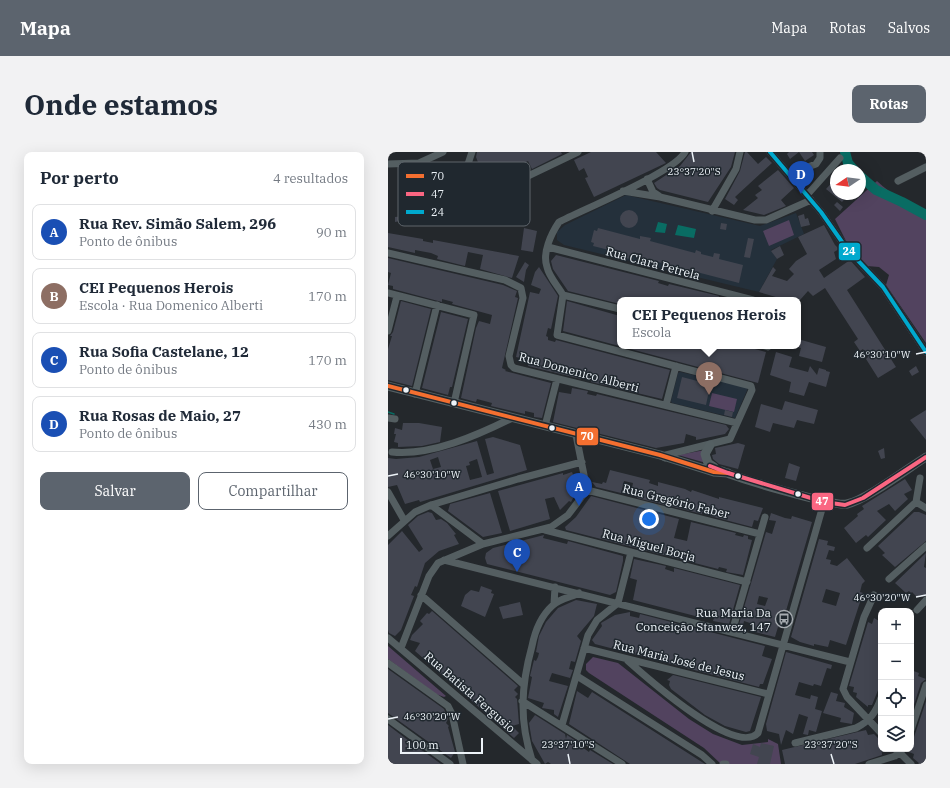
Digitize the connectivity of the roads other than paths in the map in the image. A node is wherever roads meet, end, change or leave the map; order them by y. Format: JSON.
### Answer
{"nodes":[{"id":1,"x":443,"y":152,"type":"edge"},
{"id":2,"x":472,"y":152,"type":"edge"},
{"id":3,"x":578,"y":152,"type":"edge"},
{"id":4,"x":685,"y":152,"type":"edge"},
{"id":5,"x":740,"y":152,"type":"edge"},
{"id":6,"x":770,"y":152,"type":"edge"},
{"id":7,"x":820,"y":152,"type":"edge"},
{"id":8,"x":840,"y":158,"type":"dead end"},
{"id":9,"x":421,"y":162,"type":"edge"},
{"id":10,"x":469,"y":162,"type":"edge"},
{"id":11,"x":388,"y":164,"type":"edge"},
{"id":12,"x":398,"y":164,"type":"edge"},
{"id":13,"x":926,"y":167,"type":"edge"},
{"id":14,"x":789,"y":174,"type":"junction"},
{"id":15,"x":530,"y":175,"type":"edge"},
{"id":16,"x":647,"y":179,"type":"junction"},
{"id":17,"x":898,"y":180,"type":"dead end"},
{"id":18,"x":623,"y":191,"type":"junction"},
{"id":19,"x":660,"y":197,"type":"junction"},
{"id":20,"x":809,"y":198,"type":"junction"},
{"id":21,"x":712,"y":211,"type":"junction"},
{"id":22,"x":548,"y":247,"type":"junction"},
{"id":23,"x":388,"y":253,"type":"edge"},
{"id":24,"x":388,"y":293,"type":"edge"},
{"id":25,"x":563,"y":295,"type":"junction"},
{"id":26,"x":397,"y":296,"type":"junction"},
{"id":27,"x":741,"y":297,"type":"edge"},
{"id":28,"x":437,"y":305,"type":"junction"},
{"id":29,"x":617,"y":308,"type":"edge"},
{"id":30,"x":388,"y":331,"type":"edge"},
{"id":31,"x":926,"y":352,"type":"edge"},
{"id":32,"x":676,"y":366,"type":"junction"},
{"id":33,"x":557,"y":379,"type":"junction"},
{"id":34,"x":388,"y":386,"type":"edge"},
{"id":35,"x":415,"y":394,"type":"junction"},
{"id":36,"x":454,"y":403,"type":"junction"},
{"id":37,"x":666,"y":405,"type":"junction"},
{"id":38,"x":512,"y":418,"type":"junction"},
{"id":39,"x":737,"y":424,"type":"junction"},
{"id":40,"x":545,"y":426,"type":"junction"},
{"id":41,"x":576,"y":435,"type":"junction"},
{"id":42,"x":710,"y":445,"type":"junction"},
{"id":43,"x":392,"y":452,"type":"dead end"},
{"id":44,"x":664,"y":456,"type":"junction"},
{"id":45,"x":926,"y":457,"type":"edge"},
{"id":46,"x":582,"y":462,"type":"junction"},
{"id":47,"x":714,"y":467,"type":"junction"},
{"id":48,"x":728,"y":473,"type":"junction"},
{"id":49,"x":920,"y":478,"type":"dead end"},
{"id":50,"x":587,"y":490,"type":"junction"},
{"id":51,"x":388,"y":492,"type":"edge"},
{"id":52,"x":824,"y":502,"type":"junction"},
{"id":53,"x":916,"y":502,"type":"junction"},
{"id":54,"x":431,"y":505,"type":"junction"},
{"id":55,"x":926,"y":508,"type":"edge"},
{"id":56,"x":765,"y":518,"type":"dead end"},
{"id":57,"x":404,"y":520,"type":"junction"},
{"id":58,"x":545,"y":530,"type":"junction"},
{"id":59,"x":760,"y":534,"type":"junction"},
{"id":60,"x":388,"y":536,"type":"edge"},
{"id":61,"x":483,"y":544,"type":"junction"},
{"id":62,"x":926,"y":546,"type":"edge"},
{"id":63,"x":867,"y":548,"type":"dead end"},
{"id":64,"x":631,"y":552,"type":"junction"},
{"id":65,"x":444,"y":560,"type":"junction"},
{"id":66,"x":889,"y":579,"type":"dead end"},
{"id":67,"x":747,"y":582,"type":"junction"},
{"id":68,"x":555,"y":587,"type":"junction"},
{"id":69,"x":579,"y":593,"type":"junction"},
{"id":70,"x":421,"y":595,"type":"junction"},
{"id":71,"x":874,"y":595,"type":"dead end"},
{"id":72,"x":926,"y":600,"type":"edge"},
{"id":73,"x":618,"y":603,"type":"junction"},
{"id":74,"x":554,"y":604,"type":"junction"},
{"id":75,"x":916,"y":610,"type":"dead end"},
{"id":76,"x":732,"y":632,"type":"junction"},
{"id":77,"x":388,"y":638,"type":"edge"},
{"id":78,"x":782,"y":644,"type":"junction"},
{"id":79,"x":401,"y":648,"type":"junction"},
{"id":80,"x":584,"y":648,"type":"junction"},
{"id":81,"x":627,"y":660,"type":"junction"},
{"id":82,"x":850,"y":662,"type":"junction"},
{"id":83,"x":388,"y":663,"type":"edge"},
{"id":84,"x":577,"y":676,"type":"junction"},
{"id":85,"x":523,"y":684,"type":"junction"},
{"id":86,"x":926,"y":685,"type":"edge"},
{"id":87,"x":768,"y":694,"type":"junction"},
{"id":88,"x":456,"y":695,"type":"junction"},
{"id":89,"x":522,"y":701,"type":"junction"},
{"id":90,"x":448,"y":706,"type":"junction"},
{"id":91,"x":878,"y":707,"type":"edge"},
{"id":92,"x":388,"y":719,"type":"edge"},
{"id":93,"x":869,"y":720,"type":"junction"},
{"id":94,"x":914,"y":721,"type":"edge"},
{"id":95,"x":562,"y":725,"type":"junction"},
{"id":96,"x":878,"y":730,"type":"edge"},
{"id":97,"x":795,"y":743,"type":"dead end"},
{"id":98,"x":897,"y":752,"type":"edge"},
{"id":99,"x":902,"y":752,"type":"edge"},
{"id":100,"x":535,"y":762,"type":"edge"},
{"id":101,"x":450,"y":764,"type":"edge"},
{"id":102,"x":463,"y":764,"type":"edge"},
{"id":103,"x":622,"y":764,"type":"edge"},
{"id":104,"x":712,"y":764,"type":"edge"},
{"id":105,"x":723,"y":764,"type":"edge"},
{"id":106,"x":726,"y":764,"type":"edge"},
{"id":107,"x":869,"y":764,"type":"edge"},
{"id":108,"x":911,"y":764,"type":"edge"}],
"edges":[{"from":1,"to":9,"type":"street"},
{"from":2,"to":10,"type":"street"},
{"from":3,"to":15,"type":"street"},
{"from":4,"to":16,"type":"street"},
{"from":5,"to":21,"type":"street"},
{"from":6,"to":14,"type":"street"},
{"from":7,"to":14,"type":"street"},
{"from":8,"to":20,"type":"street"},
{"from":11,"to":12,"type":"street"},
{"from":13,"to":17,"type":"street"},
{"from":14,"to":20,"type":"street"},
{"from":16,"to":18,"type":"street"},
{"from":16,"to":19,"type":"street"},
{"from":18,"to":19,"type":"street"},
{"from":18,"to":22,"type":"street"},
{"from":19,"to":21,"type":"street"},
{"from":20,"to":21,"type":"street"},
{"from":20,"to":31,"type":"street"},
{"from":22,"to":25,"type":"street"},
{"from":22,"to":27,"type":"street","name":"Rua Clara Petrela"},
{"from":23,"to":33,"type":"street","name":"Rua Domenico Alberti"},
{"from":24,"to":26,"type":"street"},
{"from":25,"to":29,"type":"street"},
{"from":25,"to":32,"type":"street"},
{"from":26,"to":28,"type":"street"},
{"from":26,"to":30,"type":"street"},
{"from":28,"to":35,"type":"street"},
{"from":28,"to":36,"type":"street"},
{"from":32,"to":37,"type":"street"},
{"from":32,"to":39,"type":"street"},
{"from":33,"to":37,"type":"street","name":"Rua Domenico Alberti"},
{"from":33,"to":40,"type":"street"},
{"from":34,"to":35,"type":"main road"},
{"from":35,"to":36,"type":"main road"},
{"from":36,"to":38,"type":"main road"},
{"from":37,"to":39,"type":"street","name":"Rua Domenico Alberti"},
{"from":38,"to":40,"type":"main road"},
{"from":38,"to":43,"type":"street"},
{"from":39,"to":42,"type":"street"},
{"from":40,"to":41,"type":"main road"},
{"from":41,"to":44,"type":"main road"},
{"from":41,"to":46,"type":"street"},
{"from":42,"to":44,"type":"street"},
{"from":42,"to":47,"type":"main road"},
{"from":44,"to":47,"type":"main road"},
{"from":44,"to":48,"type":"main road"},
{"from":45,"to":52,"type":"main road"},
{"from":46,"to":50,"type":"street"},
{"from":46,"to":54,"type":"street"},
{"from":47,"to":48,"type":"main road"},
{"from":48,"to":52,"type":"main road"},
{"from":49,"to":53,"type":"street"},
{"from":50,"to":58,"type":"street"},
{"from":50,"to":59,"type":"street","name":"Rua Gregório Faber"},
{"from":51,"to":57,"type":"street"},
{"from":52,"to":78,"type":"street"},
{"from":53,"to":55,"type":"street"},
{"from":53,"to":63,"type":"street"},
{"from":54,"to":57,"type":"street"},
{"from":54,"to":61,"type":"street"},
{"from":56,"to":59,"type":"street"},
{"from":57,"to":60,"type":"street"},
{"from":58,"to":61,"type":"street"},
{"from":58,"to":64,"type":"street","name":"Rua Miguel Borja"},
{"from":59,"to":67,"type":"street"},
{"from":61,"to":65,"type":"street"},
{"from":62,"to":66,"type":"street"},
{"from":64,"to":67,"type":"street","name":"Rua Miguel Borja"},
{"from":64,"to":73,"type":"street"},
{"from":65,"to":68,"type":"street"},
{"from":65,"to":70,"type":"street"},
{"from":67,"to":76,"type":"street"},
{"from":68,"to":69,"type":"street"},
{"from":68,"to":74,"type":"street"},
{"from":69,"to":73,"type":"street"},
{"from":69,"to":74,"type":"street"},
{"from":70,"to":79,"type":"street"},
{"from":70,"to":85,"type":"street"},
{"from":71,"to":82,"type":"street"},
{"from":72,"to":75,"type":"street"},
{"from":73,"to":76,"type":"street"},
{"from":73,"to":80,"type":"street"},
{"from":74,"to":85,"type":"street"},
{"from":76,"to":78,"type":"street"},
{"from":77,"to":79,"type":"street","name":"Rua Batista Fergusio"},
{"from":78,"to":82,"type":"street"},
{"from":78,"to":87,"type":"street"},
{"from":79,"to":88,"type":"street","name":"Rua Batista Fergusio"},
{"from":80,"to":81,"type":"street","name":"Rua Maria José de Jesus"},
{"from":80,"to":84,"type":"street"},
{"from":81,"to":87,"type":"street","name":"Rua Maria José de Jesus"},
{"from":81,"to":87,"type":"street"},
{"from":82,"to":93,"type":"street"},
{"from":83,"to":90,"type":"street"},
{"from":84,"to":95,"type":"street"},
{"from":84,"to":104,"type":"street"},
{"from":85,"to":89,"type":"street"},
{"from":86,"to":94,"type":"street"},
{"from":88,"to":90,"type":"street"},
{"from":88,"to":100,"type":"street","name":"Rua Batista Fergusio"},
{"from":89,"to":95,"type":"street"},
{"from":89,"to":100,"type":"street"},
{"from":90,"to":102,"type":"street"},
{"from":91,"to":93,"type":"street"},
{"from":92,"to":101,"type":"street"},
{"from":93,"to":96,"type":"street"},
{"from":93,"to":97,"type":"street"},
{"from":95,"to":103,"type":"street"},
{"from":98,"to":107,"type":"street"},
{"from":99,"to":108,"type":"street"},
{"from":105,"to":106,"type":"street"}]}
